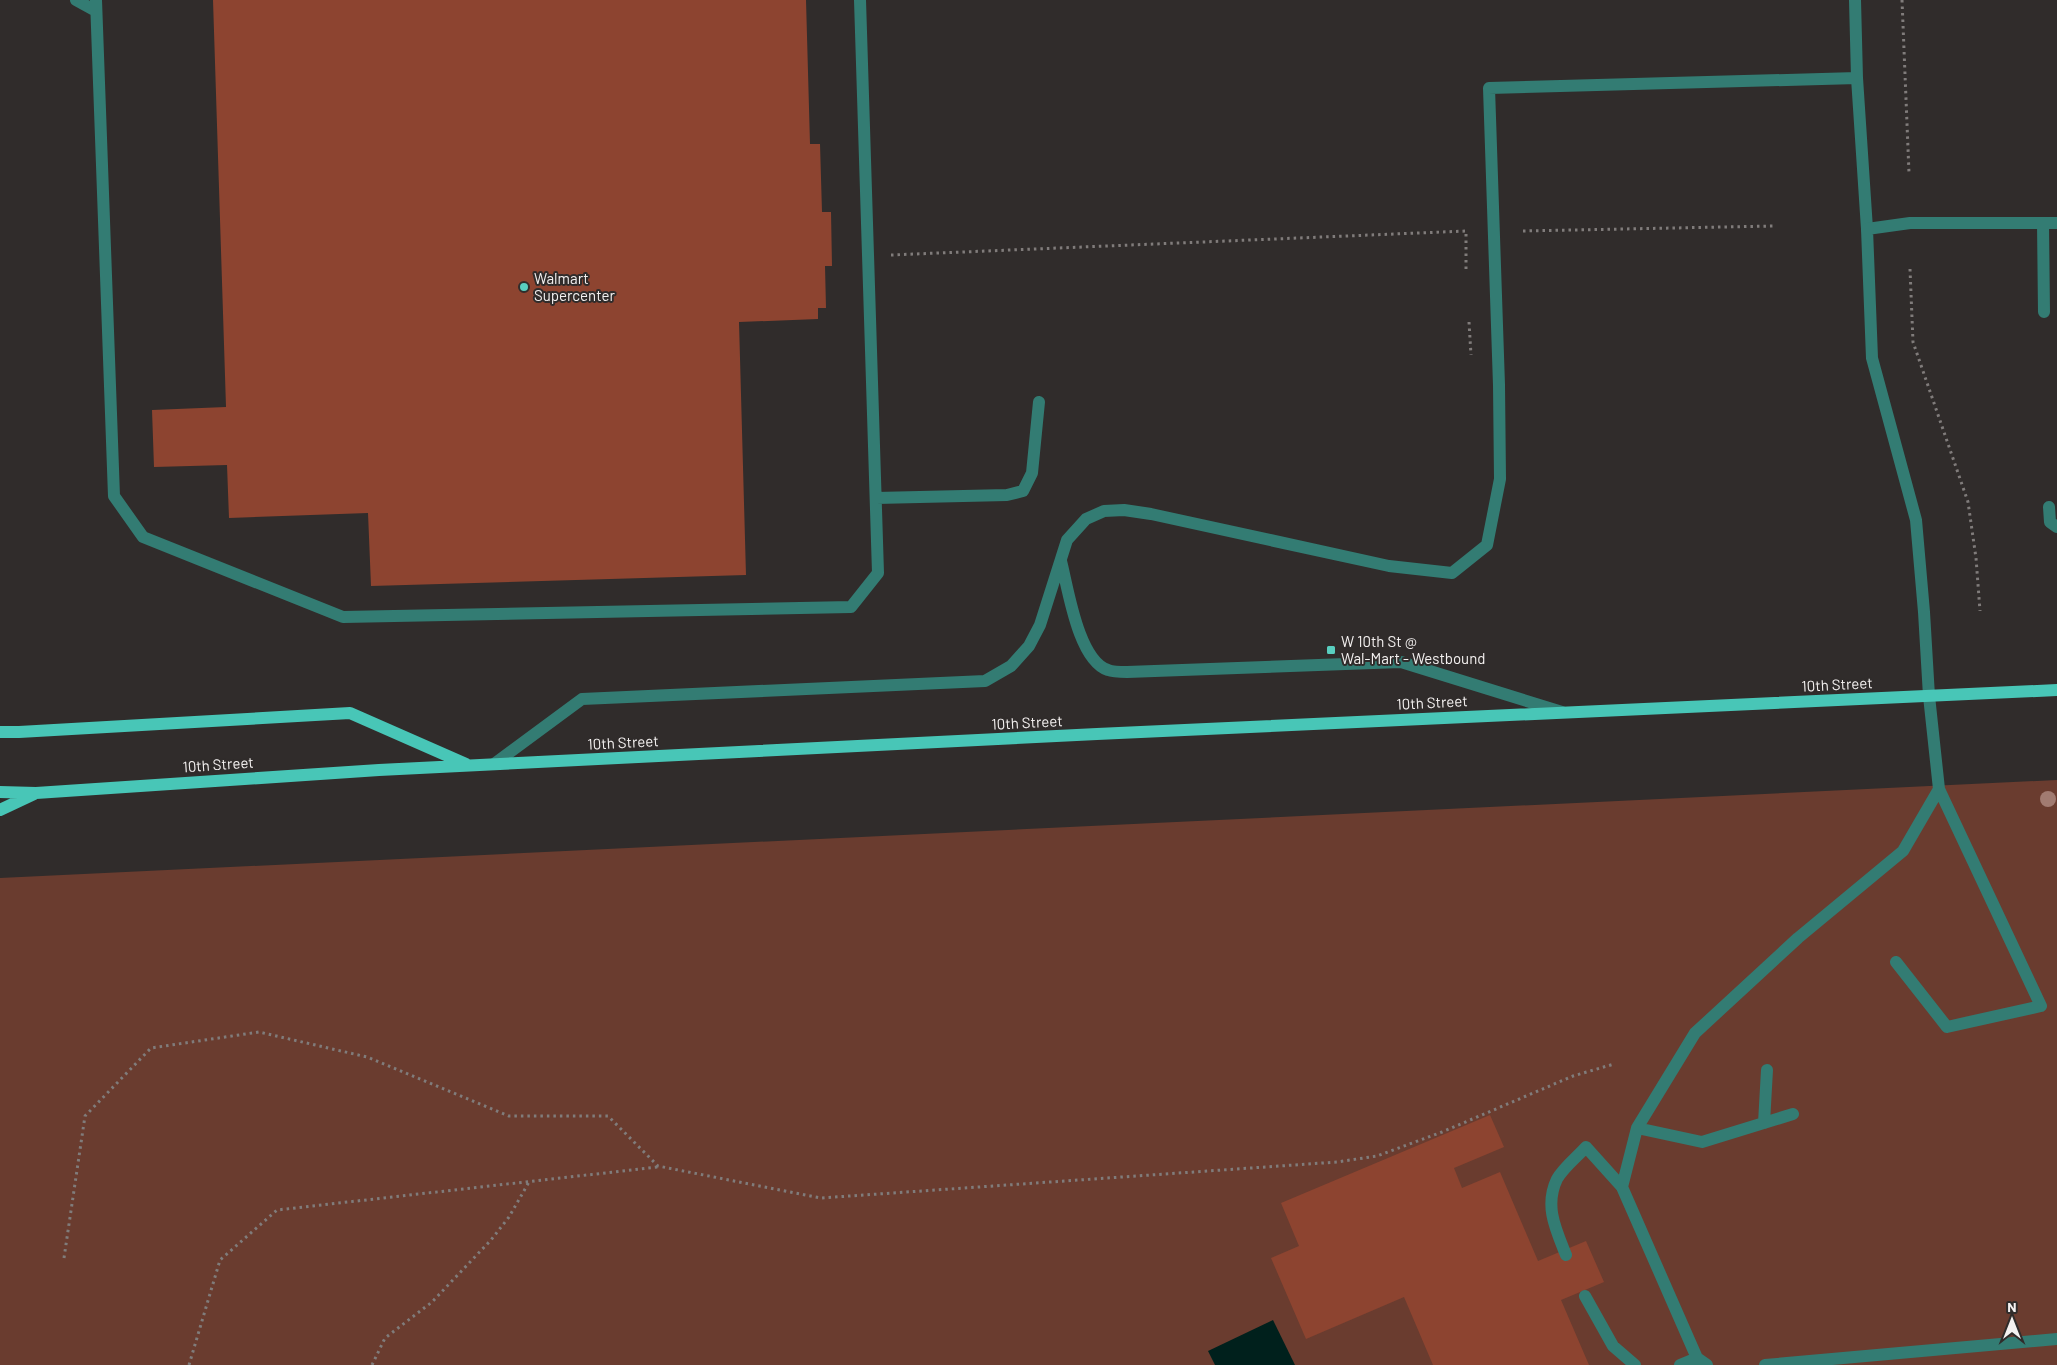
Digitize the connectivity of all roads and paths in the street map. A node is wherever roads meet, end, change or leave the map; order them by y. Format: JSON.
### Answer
{"nodes":[{"id":1,"x":76,"y":0,"type":"edge"},
{"id":2,"x":860,"y":0,"type":"edge"},
{"id":3,"x":1855,"y":0,"type":"edge"},
{"id":4,"x":1902,"y":0,"type":"edge"},
{"id":5,"x":96,"y":5,"type":"edge"},
{"id":6,"x":1857,"y":78,"type":"junction"},
{"id":7,"x":1909,"y":173,"type":"dead end"},
{"id":8,"x":2043,"y":223,"type":"junction"},
{"id":9,"x":2057,"y":223,"type":"edge"},
{"id":10,"x":1773,"y":226,"type":"dead end"},
{"id":11,"x":1867,"y":229,"type":"junction"},
{"id":12,"x":1523,"y":231,"type":"dead end"},
{"id":13,"x":867,"y":256,"type":"junction"},
{"id":14,"x":1466,"y":269,"type":"dead end"},
{"id":15,"x":1910,"y":269,"type":"dead end"},
{"id":16,"x":2044,"y":312,"type":"dead end"},
{"id":17,"x":1469,"y":322,"type":"dead end"},
{"id":18,"x":1471,"y":355,"type":"dead end"},
{"id":19,"x":1039,"y":402,"type":"dead end"},
{"id":20,"x":876,"y":498,"type":"junction"},
{"id":21,"x":2049,"y":507,"type":"dead end"},
{"id":22,"x":2053,"y":524,"type":"edge"},
{"id":23,"x":1062,"y":561,"type":"junction"},
{"id":24,"x":1980,"y":611,"type":"dead end"},
{"id":25,"x":2057,"y":690,"type":"edge"},
{"id":26,"x":1929,"y":696,"type":"junction"},
{"id":27,"x":1564,"y":712,"type":"junction"},
{"id":28,"x":0,"y":732,"type":"edge"},
{"id":29,"x":494,"y":764,"type":"junction"},
{"id":30,"x":468,"y":765,"type":"junction"},
{"id":31,"x":1939,"y":789,"type":"junction"},
{"id":32,"x":0,"y":792,"type":"edge"},
{"id":33,"x":36,"y":793,"type":"junction"},
{"id":34,"x":0,"y":810,"type":"edge"},
{"id":35,"x":1896,"y":962,"type":"dead end"},
{"id":36,"x":1614,"y":1064,"type":"dead end"},
{"id":37,"x":1767,"y":1070,"type":"dead end"},
{"id":38,"x":1793,"y":1114,"type":"dead end"},
{"id":39,"x":1764,"y":1123,"type":"junction"},
{"id":40,"x":1637,"y":1128,"type":"junction"},
{"id":41,"x":658,"y":1166,"type":"junction"},
{"id":42,"x":530,"y":1182,"type":"junction"},
{"id":43,"x":1622,"y":1187,"type":"junction"},
{"id":44,"x":1566,"y":1255,"type":"dead end"},
{"id":45,"x":64,"y":1258,"type":"dead end"},
{"id":46,"x":1585,"y":1296,"type":"dead end"},
{"id":47,"x":2057,"y":1339,"type":"edge"},
{"id":48,"x":1702,"y":1361,"type":"edge"},
{"id":49,"x":189,"y":1365,"type":"edge"},
{"id":50,"x":372,"y":1365,"type":"edge"},
{"id":51,"x":1635,"y":1365,"type":"edge"},
{"id":52,"x":1680,"y":1365,"type":"edge"},
{"id":53,"x":1765,"y":1365,"type":"edge"}],
"edges":[{"from":1,"to":5,"type":"street"},
{"from":2,"to":13,"type":"street"},
{"from":3,"to":6,"type":"street"},
{"from":4,"to":7,"type":"path"},
{"from":5,"to":20,"type":"street"},
{"from":6,"to":11,"type":"street"},
{"from":6,"to":23,"type":"street"},
{"from":8,"to":9,"type":"street"},
{"from":8,"to":11,"type":"street"},
{"from":8,"to":16,"type":"street"},
{"from":10,"to":12,"type":"path"},
{"from":11,"to":26,"type":"street"},
{"from":13,"to":14,"type":"path"},
{"from":13,"to":20,"type":"street"},
{"from":15,"to":24,"type":"path"},
{"from":17,"to":18,"type":"path"},
{"from":19,"to":20,"type":"street"},
{"from":21,"to":22,"type":"street"},
{"from":23,"to":27,"type":"street"},
{"from":23,"to":29,"type":"street"},
{"from":25,"to":26,"type":"main road","name":"10th Street"},
{"from":26,"to":27,"type":"main road","name":"10th Street"},
{"from":26,"to":31,"type":"street"},
{"from":27,"to":29,"type":"main road","name":"10th Street"},
{"from":28,"to":30,"type":"main road"},
{"from":29,"to":30,"type":"main road","name":"10th Street"},
{"from":30,"to":33,"type":"main road","name":"10th Street"},
{"from":31,"to":35,"type":"street"},
{"from":31,"to":40,"type":"street"},
{"from":32,"to":33,"type":"main road","name":"10th Street"},
{"from":33,"to":34,"type":"main road"},
{"from":36,"to":41,"type":"path"},
{"from":37,"to":39,"type":"street"},
{"from":38,"to":39,"type":"street"},
{"from":39,"to":40,"type":"street"},
{"from":40,"to":43,"type":"street"},
{"from":41,"to":42,"type":"path"},
{"from":41,"to":45,"type":"path"},
{"from":42,"to":49,"type":"path"},
{"from":42,"to":50,"type":"path"},
{"from":43,"to":44,"type":"street"},
{"from":43,"to":48,"type":"street"},
{"from":46,"to":51,"type":"street"},
{"from":47,"to":53,"type":"street"},
{"from":48,"to":52,"type":"street"}]}
